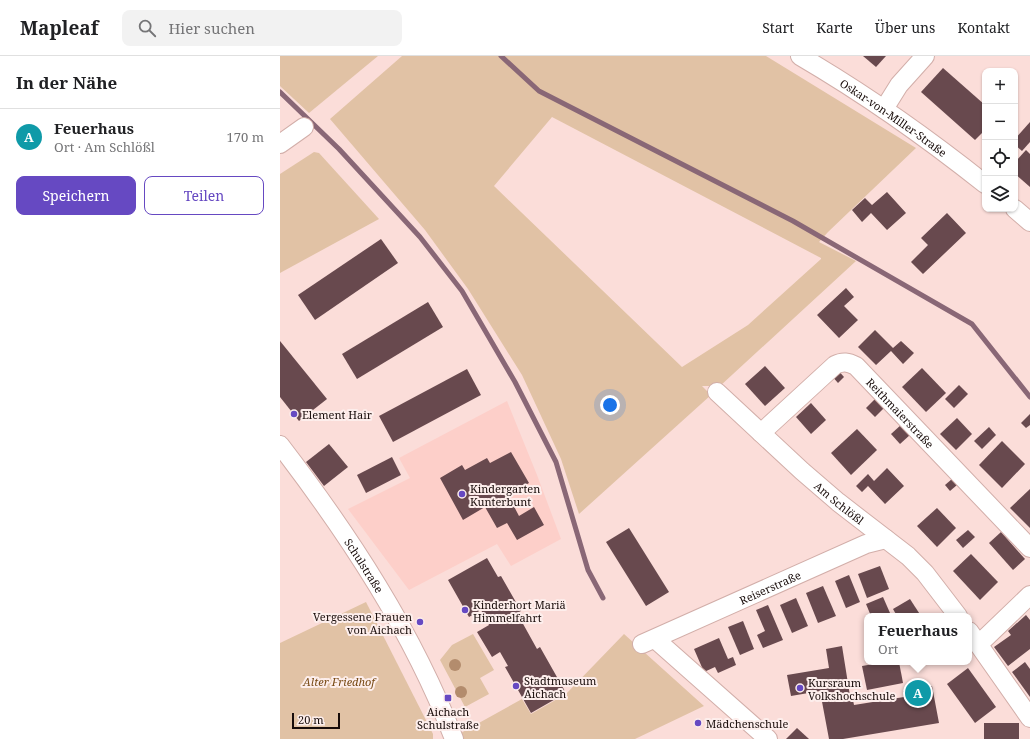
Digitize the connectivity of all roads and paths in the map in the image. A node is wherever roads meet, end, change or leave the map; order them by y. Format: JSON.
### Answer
{"nodes":[{"id":1,"x":800,"y":56,"type":"edge"},
{"id":2,"x":925,"y":56,"type":"edge"},
{"id":3,"x":884,"y":109,"type":"junction"},
{"id":4,"x":304,"y":127,"type":"dead end"},
{"id":5,"x":280,"y":144,"type":"edge"},
{"id":6,"x":982,"y":182,"type":"edge"},
{"id":7,"x":1018,"y":212,"type":"edge"},
{"id":8,"x":1030,"y":222,"type":"edge"},
{"id":9,"x":717,"y":392,"type":"dead end"},
{"id":10,"x":761,"y":433,"type":"junction"},
{"id":11,"x":280,"y":445,"type":"edge"},
{"id":12,"x":886,"y":539,"type":"junction"},
{"id":13,"x":1030,"y":548,"type":"edge"},
{"id":14,"x":1030,"y":595,"type":"edge"},
{"id":15,"x":956,"y":613,"type":"edge"},
{"id":16,"x":974,"y":637,"type":"edge"},
{"id":17,"x":1030,"y":718,"type":"edge"},
{"id":18,"x":454,"y":739,"type":"edge"},
{"id":19,"x":768,"y":739,"type":"edge"}],
"edges":[{"from":1,"to":3,"type":"street","name":"Oskar-von-Miller-Straße"},
{"from":2,"to":3,"type":"street"},
{"from":3,"to":6,"type":"street","name":"Oskar-von-Miller-Straße"},
{"from":4,"to":5,"type":"street"},
{"from":7,"to":8,"type":"street"},
{"from":9,"to":10,"type":"street","name":"Am Schlößl"},
{"from":10,"to":12,"type":"street","name":"Am Schlößl"},
{"from":10,"to":13,"type":"street","name":"Reithmaierstraße"},
{"from":11,"to":18,"type":"street","name":"Schulstraße"},
{"from":12,"to":15,"type":"street","name":"Am Schlößl"},
{"from":12,"to":19,"type":"street","name":"Reiserstraße"},
{"from":14,"to":16,"type":"street"},
{"from":16,"to":17,"type":"street"}]}
